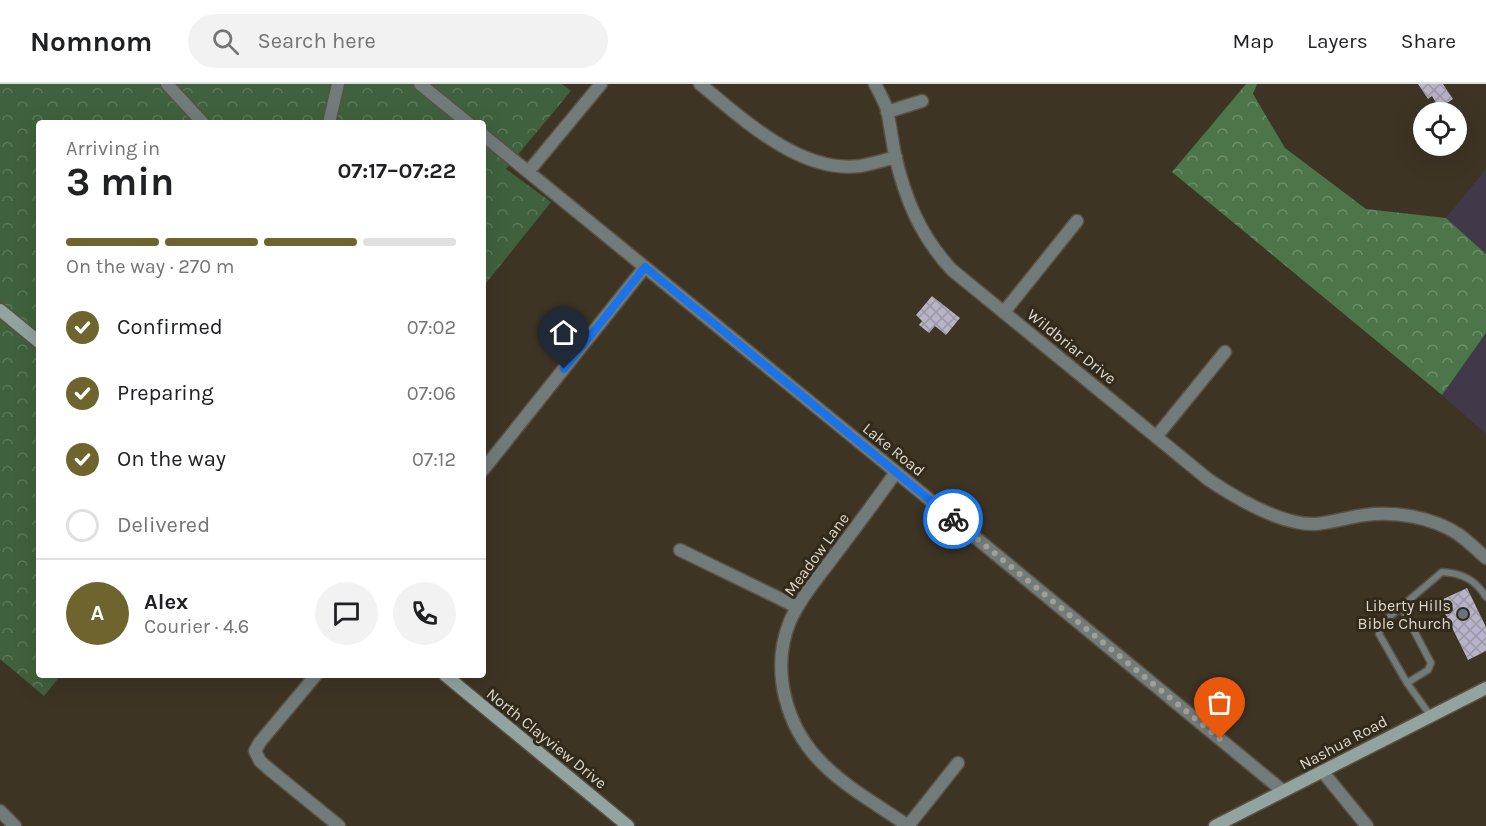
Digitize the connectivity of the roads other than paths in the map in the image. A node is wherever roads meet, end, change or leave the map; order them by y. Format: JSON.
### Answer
{"nodes":[{"id":1,"x":167,"y":84,"type":"edge"},
{"id":2,"x":338,"y":84,"type":"edge"},
{"id":3,"x":420,"y":84,"type":"edge"},
{"id":4,"x":601,"y":84,"type":"edge"},
{"id":5,"x":700,"y":84,"type":"edge"},
{"id":6,"x":875,"y":84,"type":"edge"},
{"id":7,"x":922,"y":100,"type":"dead end"},
{"id":8,"x":887,"y":112,"type":"junction"},
{"id":9,"x":200,"y":120,"type":"edge"},
{"id":10,"x":330,"y":120,"type":"edge"},
{"id":11,"x":464,"y":120,"type":"edge"},
{"id":12,"x":486,"y":137,"type":"edge"},
{"id":13,"x":896,"y":157,"type":"junction"},
{"id":14,"x":528,"y":172,"type":"junction"},
{"id":15,"x":1077,"y":220,"type":"dead end"},
{"id":16,"x":645,"y":267,"type":"junction"},
{"id":17,"x":0,"y":310,"type":"edge"},
{"id":18,"x":1004,"y":312,"type":"junction"},
{"id":19,"x":36,"y":340,"type":"edge"},
{"id":20,"x":1225,"y":351,"type":"dead end"},
{"id":21,"x":1156,"y":436,"type":"junction"},
{"id":22,"x":486,"y":466,"type":"edge"},
{"id":23,"x":896,"y":472,"type":"junction"},
{"id":24,"x":680,"y":550,"type":"dead end"},
{"id":25,"x":1486,"y":558,"type":"edge"},
{"id":26,"x":1486,"y":597,"type":"edge"},
{"id":27,"x":1401,"y":606,"type":"junction"},
{"id":28,"x":797,"y":607,"type":"junction"},
{"id":29,"x":313,"y":678,"type":"edge"},
{"id":30,"x":449,"y":678,"type":"edge"},
{"id":31,"x":1407,"y":684,"type":"junction"},
{"id":32,"x":1486,"y":688,"type":"edge"},
{"id":33,"x":1430,"y":715,"type":"junction"},
{"id":34,"x":958,"y":764,"type":"dead end"},
{"id":35,"x":1322,"y":771,"type":"junction"},
{"id":36,"x":1283,"y":791,"type":"junction"},
{"id":37,"x":0,"y":811,"type":"edge"},
{"id":38,"x":15,"y":826,"type":"edge"},
{"id":39,"x":339,"y":826,"type":"edge"},
{"id":40,"x":628,"y":826,"type":"edge"},
{"id":41,"x":908,"y":826,"type":"edge"},
{"id":42,"x":1215,"y":826,"type":"edge"},
{"id":43,"x":1367,"y":826,"type":"edge"}],
"edges":[{"from":1,"to":9,"type":"street"},
{"from":2,"to":10,"type":"street"},
{"from":3,"to":11,"type":"street"},
{"from":4,"to":14,"type":"street"},
{"from":5,"to":13,"type":"street"},
{"from":6,"to":8,"type":"street","name":"Wildbriar Drive"},
{"from":7,"to":8,"type":"street"},
{"from":8,"to":13,"type":"street","name":"Wildbriar Drive"},
{"from":12,"to":14,"type":"street","name":"Lake Road"},
{"from":13,"to":18,"type":"street","name":"Wildbriar Drive"},
{"from":14,"to":16,"type":"street","name":"Lake Road"},
{"from":15,"to":18,"type":"street"},
{"from":16,"to":22,"type":"street"},
{"from":16,"to":23,"type":"street","name":"Lake Road"},
{"from":17,"to":19,"type":"street"},
{"from":18,"to":21,"type":"street","name":"Wildbriar Drive"},
{"from":20,"to":21,"type":"street"},
{"from":21,"to":25,"type":"street","name":"Wildbriar Drive"},
{"from":23,"to":28,"type":"street","name":"Meadow Lane"},
{"from":23,"to":36,"type":"street","name":"Lake Road"},
{"from":24,"to":28,"type":"street"},
{"from":26,"to":27,"type":"lane"},
{"from":27,"to":31,"type":"lane"},
{"from":27,"to":31,"type":"lane"},
{"from":28,"to":41,"type":"street","name":"Meadow Lane"},
{"from":29,"to":39,"type":"street"},
{"from":30,"to":40,"type":"street","name":"North Clayview Drive"},
{"from":31,"to":33,"type":"lane"},
{"from":32,"to":33,"type":"street","name":"Nashua Road"},
{"from":33,"to":35,"type":"street","name":"Nashua Road"},
{"from":34,"to":41,"type":"street"},
{"from":35,"to":36,"type":"street","name":"Nashua Road"},
{"from":35,"to":43,"type":"street"},
{"from":36,"to":42,"type":"street","name":"Nashua Road"},
{"from":37,"to":38,"type":"street"}]}
